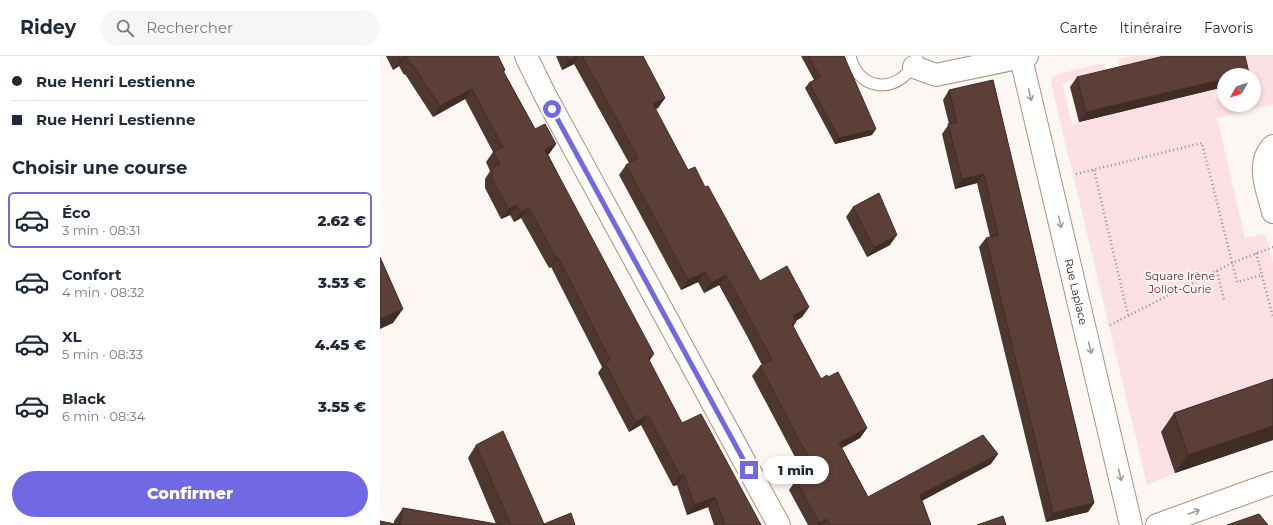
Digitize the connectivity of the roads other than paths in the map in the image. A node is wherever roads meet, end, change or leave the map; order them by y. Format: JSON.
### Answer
{"nodes":[{"id":1,"x":526,"y":56,"type":"edge"},
{"id":2,"x":850,"y":56,"type":"edge"},
{"id":3,"x":1024,"y":57,"type":"edge"},
{"id":4,"x":916,"y":61,"type":"edge"},
{"id":5,"x":1273,"y":146,"type":"edge"},
{"id":6,"x":1273,"y":212,"type":"edge"},
{"id":7,"x":1273,"y":483,"type":"edge"},
{"id":8,"x":779,"y":525,"type":"edge"},
{"id":9,"x":1131,"y":525,"type":"edge"},
{"id":10,"x":1158,"y":525,"type":"edge"}],
"edges":[{"from":1,"to":8,"type":"street"},
{"from":2,"to":4,"type":"lane"},
{"from":3,"to":4,"type":"street","name":"Rue Laplace"},
{"from":3,"to":9,"type":"street","name":"Rue Laplace","one_way":true},
{"from":5,"to":6,"type":"street"},
{"from":10,"to":7,"type":"street","one_way":true}]}
